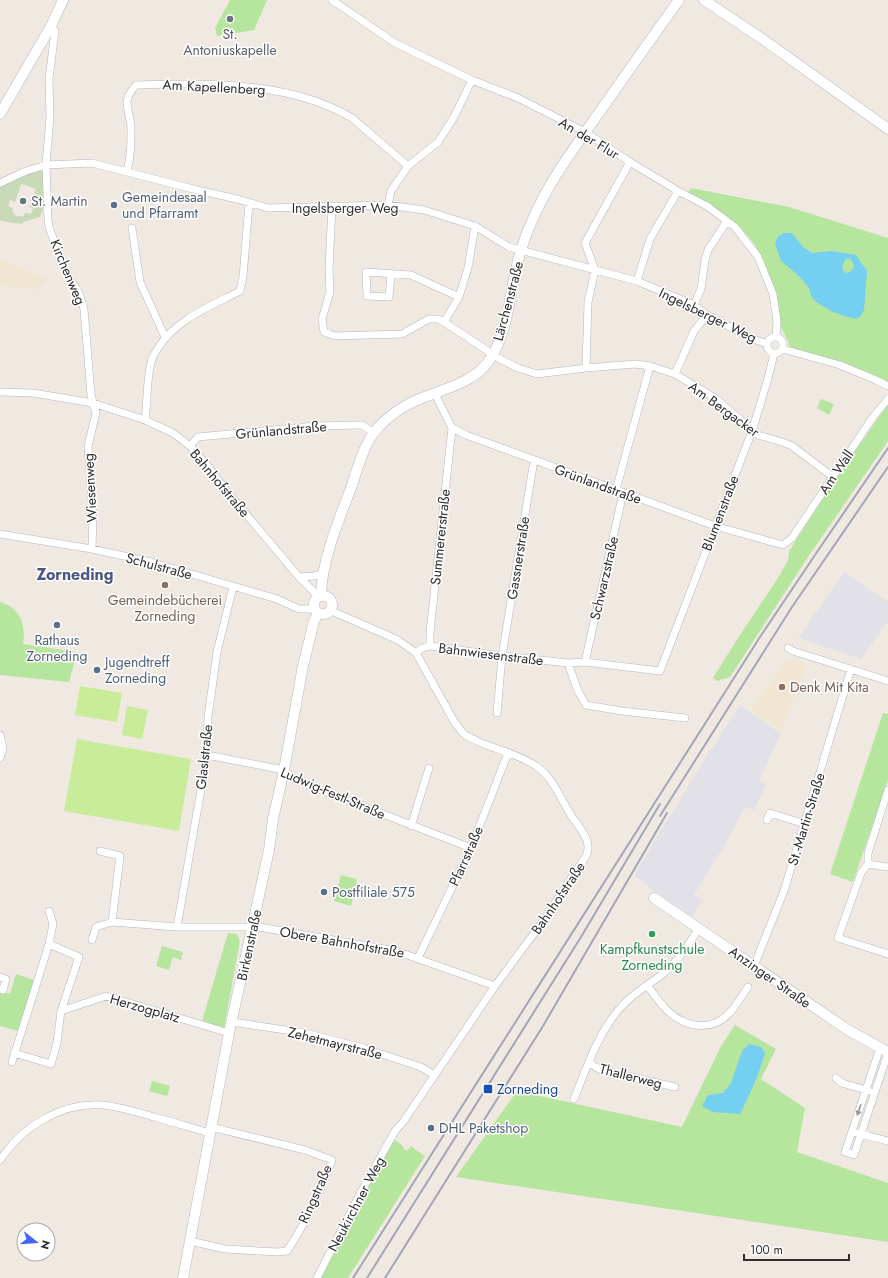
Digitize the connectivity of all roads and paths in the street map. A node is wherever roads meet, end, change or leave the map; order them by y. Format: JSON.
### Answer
{"nodes":[{"id":1,"x":63,"y":0,"type":"edge"},
{"id":2,"x":332,"y":0,"type":"edge"},
{"id":3,"x":670,"y":0,"type":"edge"},
{"id":4,"x":679,"y":0,"type":"edge"},
{"id":5,"x":704,"y":0,"type":"edge"},
{"id":6,"x":671,"y":10,"type":"junction"},
{"id":7,"x":51,"y":26,"type":"junction"},
{"id":8,"x":472,"y":80,"type":"junction"},
{"id":9,"x":0,"y":114,"type":"edge"},
{"id":10,"x":888,"y":129,"type":"edge"},
{"id":11,"x":584,"y":132,"type":"junction"},
{"id":12,"x":630,"y":162,"type":"junction"},
{"id":13,"x":46,"y":165,"type":"junction"},
{"id":14,"x":408,"y":166,"type":"junction"},
{"id":15,"x":127,"y":171,"type":"junction"},
{"id":16,"x":0,"y":183,"type":"edge"},
{"id":17,"x":678,"y":191,"type":"junction"},
{"id":18,"x":249,"y":203,"type":"junction"},
{"id":19,"x":388,"y":205,"type":"junction"},
{"id":20,"x":332,"y":207,"type":"junction"},
{"id":21,"x":727,"y":221,"type":"junction"},
{"id":22,"x":475,"y":226,"type":"junction"},
{"id":23,"x":132,"y":228,"type":"dead end"},
{"id":24,"x":521,"y":250,"type":"junction"},
{"id":25,"x":596,"y":270,"type":"junction"},
{"id":26,"x":391,"y":274,"type":"junction"},
{"id":27,"x":637,"y":281,"type":"junction"},
{"id":28,"x":459,"y":298,"type":"junction"},
{"id":29,"x":694,"y":305,"type":"junction"},
{"id":30,"x":707,"y":315,"type":"junction"},
{"id":31,"x":444,"y":322,"type":"junction"},
{"id":32,"x":165,"y":337,"type":"junction"},
{"id":33,"x":776,"y":337,"type":"junction"},
{"id":34,"x":767,"y":344,"type":"junction"},
{"id":35,"x":783,"y":349,"type":"junction"},
{"id":36,"x":492,"y":354,"type":"junction"},
{"id":37,"x":774,"y":354,"type":"junction"},
{"id":38,"x":650,"y":366,"type":"junction"},
{"id":39,"x":586,"y":368,"type":"junction"},
{"id":40,"x":675,"y":374,"type":"junction"},
{"id":41,"x":888,"y":386,"type":"edge"},
{"id":42,"x":0,"y":392,"type":"edge"},
{"id":43,"x":435,"y":394,"type":"junction"},
{"id":44,"x":888,"y":399,"type":"edge"},
{"id":45,"x":93,"y":403,"type":"junction"},
{"id":46,"x":145,"y":420,"type":"junction"},
{"id":47,"x":452,"y":428,"type":"junction"},
{"id":48,"x":752,"y":431,"type":"junction"},
{"id":49,"x":374,"y":433,"type":"junction"},
{"id":50,"x":190,"y":446,"type":"junction"},
{"id":51,"x":534,"y":460,"type":"junction"},
{"id":52,"x":833,"y":477,"type":"junction"},
{"id":53,"x":620,"y":491,"type":"junction"},
{"id":54,"x":715,"y":526,"type":"junction"},
{"id":55,"x":0,"y":534,"type":"edge"},
{"id":56,"x":783,"y":545,"type":"joint"},
{"id":57,"x":92,"y":549,"type":"junction"},
{"id":58,"x":323,"y":573,"type":"junction"},
{"id":59,"x":299,"y":577,"type":"junction"},
{"id":60,"x":233,"y":587,"type":"junction"},
{"id":61,"x":320,"y":597,"type":"junction"},
{"id":62,"x":330,"y":608,"type":"junction"},
{"id":63,"x":316,"y":611,"type":"junction"},
{"id":64,"x":430,"y":646,"type":"junction"},
{"id":65,"x":788,"y":648,"type":"dead end"},
{"id":66,"x":416,"y":654,"type":"junction"},
{"id":67,"x":502,"y":656,"type":"junction"},
{"id":68,"x":585,"y":662,"type":"junction"},
{"id":69,"x":568,"y":663,"type":"junction"},
{"id":70,"x":851,"y":669,"type":"junction"},
{"id":71,"x":660,"y":671,"type":"joint"},
{"id":72,"x":888,"y":682,"type":"edge"},
{"id":73,"x":497,"y":713,"type":"dead end"},
{"id":74,"x":685,"y":718,"type":"dead end"},
{"id":75,"x":0,"y":735,"type":"edge"},
{"id":76,"x":508,"y":753,"type":"junction"},
{"id":77,"x":208,"y":755,"type":"junction"},
{"id":78,"x":0,"y":758,"type":"edge"},
{"id":79,"x":429,"y":768,"type":"dead end"},
{"id":80,"x":284,"y":770,"type":"junction"},
{"id":81,"x":888,"y":790,"type":"edge"},
{"id":82,"x":767,"y":820,"type":"dead end"},
{"id":83,"x":805,"y":824,"type":"junction"},
{"id":84,"x":411,"y":826,"type":"junction"},
{"id":85,"x":471,"y":848,"type":"junction"},
{"id":86,"x":100,"y":851,"type":"dead end"},
{"id":87,"x":868,"y":864,"type":"junction"},
{"id":88,"x":888,"y":867,"type":"edge"},
{"id":89,"x":654,"y":898,"type":"dead end"},
{"id":90,"x":49,"y":911,"type":"dead end"},
{"id":91,"x":112,"y":922,"type":"junction"},
{"id":92,"x":177,"y":927,"type":"junction"},
{"id":93,"x":252,"y":927,"type":"junction"},
{"id":94,"x":700,"y":928,"type":"junction"},
{"id":95,"x":92,"y":940,"type":"dead end"},
{"id":96,"x":49,"y":944,"type":"junction"},
{"id":97,"x":888,"y":954,"type":"edge"},
{"id":98,"x":418,"y":958,"type":"junction"},
{"id":99,"x":754,"y":966,"type":"junction"},
{"id":100,"x":0,"y":977,"type":"edge"},
{"id":101,"x":646,"y":985,"type":"junction"},
{"id":102,"x":495,"y":986,"type":"junction"},
{"id":103,"x":748,"y":986,"type":"dead end"},
{"id":104,"x":0,"y":989,"type":"edge"},
{"id":105,"x":61,"y":1011,"type":"junction"},
{"id":106,"x":232,"y":1022,"type":"junction"},
{"id":107,"x":230,"y":1034,"type":"junction"},
{"id":108,"x":885,"y":1051,"type":"edge"},
{"id":109,"x":14,"y":1053,"type":"junction"},
{"id":110,"x":12,"y":1062,"type":"dead end"},
{"id":111,"x":589,"y":1063,"type":"junction"},
{"id":112,"x":434,"y":1075,"type":"junction"},
{"id":113,"x":836,"y":1078,"type":"dead end"},
{"id":114,"x":675,"y":1087,"type":"dead end"},
{"id":115,"x":866,"y":1090,"type":"junction"},
{"id":116,"x":874,"y":1093,"type":"junction"},
{"id":117,"x":574,"y":1098,"type":"dead end"},
{"id":118,"x":211,"y":1130,"type":"junction"},
{"id":119,"x":395,"y":1130,"type":"joint"},
{"id":120,"x":852,"y":1132,"type":"junction"},
{"id":121,"x":861,"y":1134,"type":"junction"},
{"id":122,"x":888,"y":1141,"type":"edge"},
{"id":123,"x":0,"y":1160,"type":"edge"},
{"id":124,"x":190,"y":1241,"type":"junction"},
{"id":125,"x":183,"y":1278,"type":"edge"},
{"id":126,"x":317,"y":1278,"type":"edge"}],
"edges":[{"from":1,"to":7,"type":"street"},
{"from":2,"to":8,"type":"street","name":"An der Flur"},
{"from":3,"to":6,"type":"street"},
{"from":4,"to":6,"type":"street","name":"Lärchenstraße"},
{"from":5,"to":10,"type":"street"},
{"from":6,"to":11,"type":"street","name":"Lärchenstraße"},
{"from":7,"to":9,"type":"street"},
{"from":7,"to":13,"type":"street","name":"Kirchenweg"},
{"from":8,"to":11,"type":"street","name":"An der Flur"},
{"from":8,"to":14,"type":"street"},
{"from":11,"to":12,"type":"street","name":"An der Flur"},
{"from":11,"to":24,"type":"street","name":"Lärchenstraße"},
{"from":12,"to":17,"type":"street","name":"An der Flur"},
{"from":12,"to":25,"type":"street"},
{"from":13,"to":15,"type":"street","name":"Ingelsberger Weg"},
{"from":13,"to":16,"type":"street","name":"Ingelsberger Weg"},
{"from":13,"to":45,"type":"street","name":"Kirchenweg"},
{"from":14,"to":15,"type":"street","name":"Am Kapellenberg"},
{"from":14,"to":19,"type":"street"},
{"from":15,"to":18,"type":"street","name":"Ingelsberger Weg"},
{"from":17,"to":21,"type":"street","name":"An der Flur"},
{"from":17,"to":27,"type":"street"},
{"from":18,"to":20,"type":"street","name":"Ingelsberger Weg"},
{"from":18,"to":32,"type":"street"},
{"from":19,"to":20,"type":"street","name":"Ingelsberger Weg"},
{"from":19,"to":22,"type":"street","name":"Ingelsberger Weg"},
{"from":20,"to":31,"type":"street"},
{"from":21,"to":29,"type":"street"},
{"from":21,"to":33,"type":"street","name":"An der Flur"},
{"from":22,"to":24,"type":"street","name":"Ingelsberger Weg"},
{"from":22,"to":28,"type":"street"},
{"from":23,"to":32,"type":"street"},
{"from":24,"to":25,"type":"street","name":"Ingelsberger Weg"},
{"from":24,"to":36,"type":"street","name":"Lärchenstraße"},
{"from":25,"to":27,"type":"street","name":"Ingelsberger Weg"},
{"from":25,"to":39,"type":"street"},
{"from":26,"to":26,"type":"street"},
{"from":26,"to":28,"type":"street"},
{"from":27,"to":29,"type":"street","name":"Ingelsberger Weg"},
{"from":28,"to":31,"type":"street"},
{"from":29,"to":30,"type":"street","name":"Ingelsberger Weg"},
{"from":30,"to":34,"type":"street","name":"Ingelsberger Weg"},
{"from":30,"to":40,"type":"street"},
{"from":31,"to":36,"type":"street","name":"Am Bergacker"},
{"from":32,"to":46,"type":"street"},
{"from":33,"to":34,"type":"street"},
{"from":33,"to":35,"type":"street"},
{"from":34,"to":37,"type":"street"},
{"from":35,"to":37,"type":"street"},
{"from":35,"to":41,"type":"street"},
{"from":36,"to":39,"type":"street","name":"Am Bergacker"},
{"from":36,"to":43,"type":"street","name":"Lärchenstraße"},
{"from":37,"to":48,"type":"street","name":"Blumenstraße"},
{"from":38,"to":39,"type":"street","name":"Am Bergacker"},
{"from":38,"to":40,"type":"street","name":"Am Bergacker"},
{"from":38,"to":53,"type":"street","name":"Schwarzstraße"},
{"from":40,"to":48,"type":"street","name":"Am Bergacker"},
{"from":42,"to":45,"type":"street","name":"Bahnhofstraße"},
{"from":43,"to":47,"type":"street"},
{"from":43,"to":49,"type":"street","name":"Lärchenstraße"},
{"from":44,"to":52,"type":"street","name":"Am Wall"},
{"from":45,"to":46,"type":"street","name":"Bahnhofstraße"},
{"from":45,"to":57,"type":"street","name":"Wiesenweg"},
{"from":46,"to":50,"type":"street","name":"Bahnhofstraße"},
{"from":47,"to":51,"type":"street","name":"Grünlandstraße"},
{"from":47,"to":64,"type":"street","name":"Summererstraße"},
{"from":48,"to":52,"type":"street","name":"Am Bergacker"},
{"from":48,"to":54,"type":"street","name":"Blumenstraße"},
{"from":49,"to":50,"type":"street","name":"Grünlandstraße"},
{"from":49,"to":58,"type":"street","name":"Lärchenstraße"},
{"from":50,"to":59,"type":"street","name":"Bahnhofstraße"},
{"from":51,"to":53,"type":"street","name":"Grünlandstraße"},
{"from":51,"to":67,"type":"street","name":"Gassnerstraße"},
{"from":52,"to":56,"type":"street","name":"Am Wall"},
{"from":53,"to":54,"type":"street","name":"Grünlandstraße"},
{"from":53,"to":68,"type":"street","name":"Schwarzstraße"},
{"from":54,"to":56,"type":"street","name":"Grünlandstraße"},
{"from":54,"to":71,"type":"street","name":"Blumenstraße"},
{"from":55,"to":57,"type":"street","name":"Schulstraße"},
{"from":57,"to":60,"type":"street","name":"Schulstraße"},
{"from":58,"to":59,"type":"street"},
{"from":58,"to":61,"type":"street","name":"Lärchenstraße"},
{"from":59,"to":61,"type":"street","name":"Bahnhofstraße"},
{"from":60,"to":63,"type":"street","name":"Schulstraße"},
{"from":60,"to":77,"type":"street","name":"Glaslstraße"},
{"from":61,"to":62,"type":"street"},
{"from":61,"to":63,"type":"street"},
{"from":62,"to":63,"type":"street"},
{"from":62,"to":66,"type":"street","name":"Bahnhofstraße"},
{"from":63,"to":80,"type":"street","name":"Birkenstraße"},
{"from":64,"to":66,"type":"street","name":"Bahnwiesenstraße"},
{"from":64,"to":67,"type":"street","name":"Bahnwiesenstraße"},
{"from":65,"to":70,"type":"street"},
{"from":66,"to":76,"type":"street","name":"Bahnhofstraße"},
{"from":67,"to":69,"type":"street","name":"Bahnwiesenstraße"},
{"from":67,"to":73,"type":"street","name":"Gassnerstraße"},
{"from":68,"to":69,"type":"street","name":"Bahnwiesenstraße"},
{"from":68,"to":71,"type":"street","name":"Bahnwiesenstraße"},
{"from":69,"to":74,"type":"street"},
{"from":70,"to":72,"type":"street"},
{"from":70,"to":83,"type":"street","name":"St.-Martin-Straße"},
{"from":75,"to":78,"type":"street"},
{"from":76,"to":85,"type":"street","name":"Pfarrstraße"},
{"from":76,"to":102,"type":"street","name":"Bahnhofstraße"},
{"from":77,"to":80,"type":"street","name":"Ludwig-Festl-Straße"},
{"from":77,"to":92,"type":"street","name":"Glaslstraße"},
{"from":79,"to":84,"type":"street"},
{"from":80,"to":84,"type":"street","name":"Ludwig-Festl-Straße"},
{"from":80,"to":93,"type":"street","name":"Birkenstraße"},
{"from":81,"to":87,"type":"street"},
{"from":82,"to":83,"type":"street"},
{"from":83,"to":99,"type":"street","name":"St.-Martin-Straße"},
{"from":84,"to":85,"type":"street","name":"Ludwig-Festl-Straße"},
{"from":85,"to":98,"type":"street","name":"Pfarrstraße"},
{"from":86,"to":91,"type":"street"},
{"from":87,"to":88,"type":"street"},
{"from":87,"to":97,"type":"street"},
{"from":89,"to":94,"type":"street","name":"Anzinger Straße"},
{"from":90,"to":96,"type":"street"},
{"from":91,"to":92,"type":"street","name":"Obere Bahnhofstraße"},
{"from":91,"to":95,"type":"street","name":"Obere Bahnhofstraße"},
{"from":92,"to":93,"type":"street","name":"Obere Bahnhofstraße"},
{"from":93,"to":98,"type":"street","name":"Obere Bahnhofstraße"},
{"from":93,"to":106,"type":"street","name":"Birkenstraße"},
{"from":94,"to":99,"type":"street","name":"Anzinger Straße"},
{"from":94,"to":101,"type":"street"},
{"from":96,"to":105,"type":"street"},
{"from":96,"to":109,"type":"street"},
{"from":98,"to":102,"type":"street","name":"Obere Bahnhofstraße"},
{"from":99,"to":108,"type":"street","name":"Anzinger Straße"},
{"from":100,"to":104,"type":"street"},
{"from":101,"to":103,"type":"street"},
{"from":101,"to":111,"type":"street"},
{"from":102,"to":112,"type":"street","name":"Bahnhofstraße"},
{"from":105,"to":107,"type":"street","name":"Herzogplatz"},
{"from":105,"to":109,"type":"street"},
{"from":106,"to":107,"type":"street","name":"Birkenstraße"},
{"from":106,"to":112,"type":"street","name":"Zehetmayrstraße"},
{"from":107,"to":118,"type":"street","name":"Birkenstraße"},
{"from":108,"to":115,"type":"street"},
{"from":108,"to":116,"type":"street"},
{"from":109,"to":110,"type":"street"},
{"from":111,"to":114,"type":"street","name":"Thallerweg"},
{"from":111,"to":117,"type":"street"},
{"from":112,"to":119,"type":"street","name":"Bahnhofstraße"},
{"from":113,"to":115,"type":"street"},
{"from":115,"to":116,"type":"street"},
{"from":115,"to":120,"type":"street","one_way":true},
{"from":116,"to":121,"type":"street"},
{"from":118,"to":123,"type":"street"},
{"from":118,"to":124,"type":"street","name":"Birkenstraße"},
{"from":118,"to":124,"type":"street","name":"Ringstraße"},
{"from":119,"to":126,"type":"street","name":"Neukirchner Weg"},
{"from":120,"to":121,"type":"street"},
{"from":120,"to":121,"type":"street"},
{"from":121,"to":122,"type":"street"},
{"from":124,"to":125,"type":"street","name":"Birkenstraße"}]}
